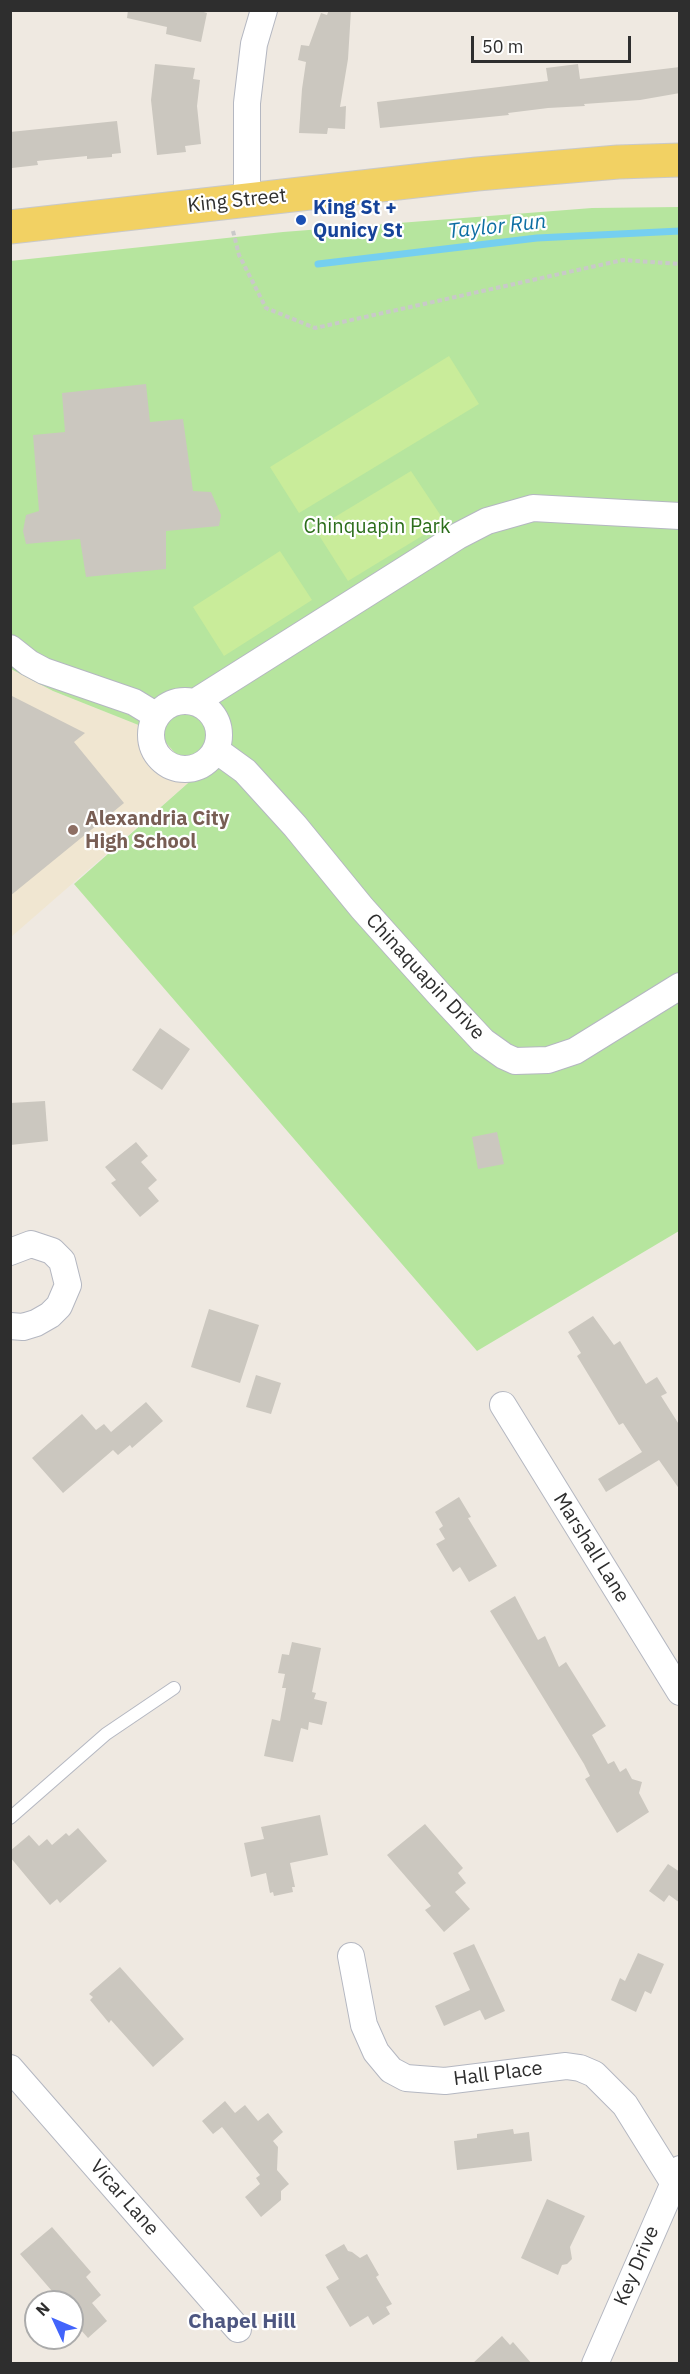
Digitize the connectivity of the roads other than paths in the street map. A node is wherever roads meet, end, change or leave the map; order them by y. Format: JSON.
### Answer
{"nodes":[{"id":1,"x":264,"y":10,"type":"edge"},
{"id":2,"x":680,"y":160,"type":"edge"},
{"id":3,"x":247,"y":200,"type":"junction"},
{"id":4,"x":10,"y":227,"type":"edge"},
{"id":5,"x":680,"y":516,"type":"edge"},
{"id":6,"x":10,"y":648,"type":"edge"},
{"id":7,"x":195,"y":702,"type":"junction"},
{"id":8,"x":157,"y":716,"type":"junction"},
{"id":9,"x":216,"y":750,"type":"junction"},
{"id":10,"x":680,"y":986,"type":"edge"},
{"id":11,"x":10,"y":1252,"type":"edge"},
{"id":12,"x":10,"y":1326,"type":"edge"},
{"id":13,"x":503,"y":1405,"type":"dead end"},
{"id":14,"x":174,"y":1688,"type":"dead end"},
{"id":15,"x":680,"y":1692,"type":"edge"},
{"id":16,"x":10,"y":1818,"type":"edge"},
{"id":17,"x":351,"y":1956,"type":"dead end"},
{"id":18,"x":10,"y":2068,"type":"edge"},
{"id":19,"x":676,"y":2175,"type":"edge"},
{"id":20,"x":238,"y":2329,"type":"dead end"},
{"id":21,"x":595,"y":2364,"type":"edge"}],
"edges":[{"from":1,"to":3,"type":"street"},
{"from":2,"to":3,"type":"main road","name":"King Street"},
{"from":3,"to":4,"type":"main road","name":"King Street"},
{"from":5,"to":7,"type":"street"},
{"from":6,"to":8,"type":"street"},
{"from":7,"to":8,"type":"street"},
{"from":7,"to":9,"type":"street"},
{"from":8,"to":9,"type":"street"},
{"from":9,"to":10,"type":"street","name":"Chinaquapin Drive"},
{"from":11,"to":12,"type":"street"},
{"from":13,"to":15,"type":"street","name":"Marshall Lane"},
{"from":14,"to":16,"type":"lane"},
{"from":17,"to":19,"type":"street","name":"Hall Place"},
{"from":18,"to":20,"type":"street","name":"Vicar Lane"},
{"from":19,"to":21,"type":"street","name":"Key Drive"}]}
